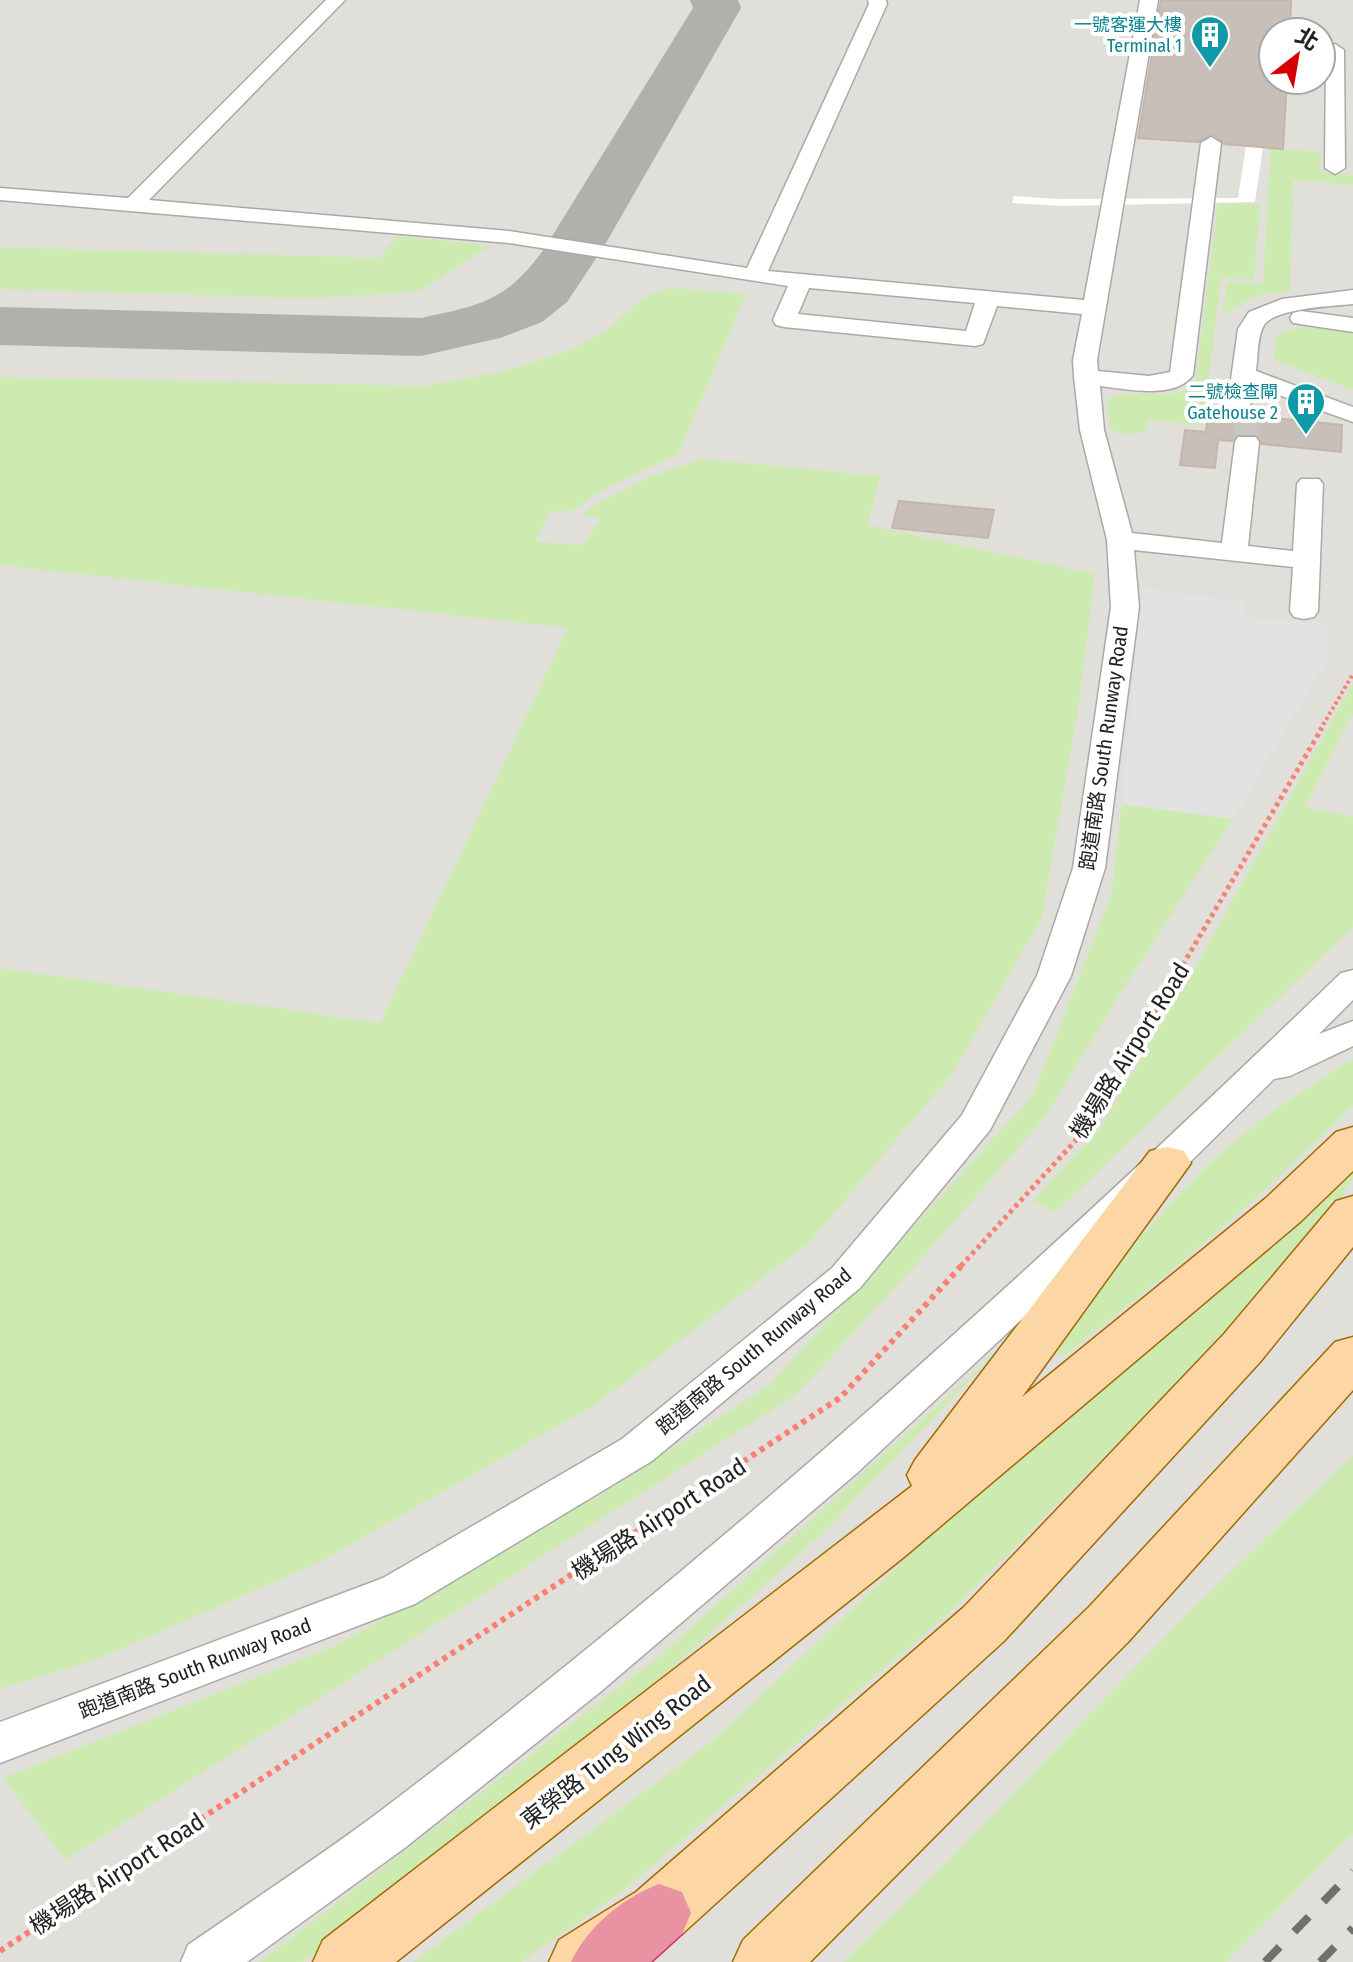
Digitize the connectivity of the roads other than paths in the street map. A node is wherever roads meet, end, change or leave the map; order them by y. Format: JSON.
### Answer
{"nodes":[{"id":1,"x":336,"y":0,"type":"edge"},
{"id":2,"x":877,"y":0,"type":"edge"},
{"id":3,"x":1149,"y":0,"type":"edge"},
{"id":4,"x":1337,"y":64,"type":"edge"},
{"id":5,"x":1344,"y":111,"type":"edge"},
{"id":6,"x":1211,"y":143,"type":"dead end"},
{"id":7,"x":1335,"y":168,"type":"dead end"},
{"id":8,"x":0,"y":194,"type":"edge"},
{"id":9,"x":133,"y":205,"type":"junction"},
{"id":10,"x":754,"y":276,"type":"junction"},
{"id":11,"x":801,"y":281,"type":"junction"},
{"id":12,"x":1353,"y":297,"type":"edge"},
{"id":13,"x":988,"y":298,"type":"junction"},
{"id":14,"x":1095,"y":308,"type":"junction"},
{"id":15,"x":1353,"y":325,"type":"edge"},
{"id":16,"x":1250,"y":329,"type":"junction"},
{"id":17,"x":1244,"y":368,"type":"junction"},
{"id":18,"x":1086,"y":377,"type":"junction"},
{"id":19,"x":1353,"y":403,"type":"edge"},
{"id":20,"x":1239,"y":410,"type":"tunnel mouth"},
{"id":21,"x":1353,"y":415,"type":"edge"},
{"id":22,"x":1237,"y":442,"type":"tunnel mouth"},
{"id":23,"x":1310,"y":484,"type":"dead end"},
{"id":24,"x":1120,"y":540,"type":"junction"},
{"id":25,"x":1224,"y":552,"type":"junction"},
{"id":26,"x":1306,"y":560,"type":"junction"},
{"id":27,"x":1304,"y":611,"type":"dead end"},
{"id":28,"x":1353,"y":981,"type":"edge"},
{"id":29,"x":1353,"y":1032,"type":"edge"},
{"id":30,"x":1255,"y":1078,"type":"junction"},
{"id":31,"x":1353,"y":1143,"type":"edge"},
{"id":32,"x":1167,"y":1163,"type":"junction"},
{"id":33,"x":1353,"y":1213,"type":"edge"},
{"id":34,"x":1353,"y":1356,"type":"edge"},
{"id":35,"x":884,"y":1541,"type":"junction"},
{"id":36,"x":0,"y":1743,"type":"edge"},
{"id":37,"x":659,"y":1913,"type":"junction"},
{"id":38,"x":206,"y":1962,"type":"edge"},
{"id":39,"x":346,"y":1962,"type":"edge"},
{"id":40,"x":582,"y":1962,"type":"edge"},
{"id":41,"x":604,"y":1962,"type":"edge"},
{"id":42,"x":766,"y":1962,"type":"edge"}],
"edges":[{"from":1,"to":9,"type":"street"},
{"from":2,"to":10,"type":"street"},
{"from":3,"to":14,"type":"street","name":"跑道南路 South Runway Road"},
{"from":4,"to":5,"type":"street"},
{"from":5,"to":7,"type":"street"},
{"from":6,"to":18,"type":"street"},
{"from":8,"to":9,"type":"street"},
{"from":9,"to":10,"type":"street"},
{"from":10,"to":11,"type":"street"},
{"from":11,"to":13,"type":"street"},
{"from":11,"to":13,"type":"street"},
{"from":12,"to":16,"type":"street"},
{"from":13,"to":14,"type":"street"},
{"from":14,"to":18,"type":"street","name":"跑道南路 South Runway Road"},
{"from":15,"to":16,"type":"street"},
{"from":16,"to":17,"type":"street"},
{"from":17,"to":19,"type":"street"},
{"from":17,"to":20,"type":"street"},
{"from":17,"to":21,"type":"street"},
{"from":18,"to":24,"type":"street","name":"跑道南路 South Runway Road"},
{"from":22,"to":25,"type":"street"},
{"from":23,"to":26,"type":"street"},
{"from":24,"to":25,"type":"street"},
{"from":24,"to":36,"type":"street","name":"跑道南路 South Runway Road"},
{"from":25,"to":26,"type":"street"},
{"from":26,"to":27,"type":"street"},
{"from":28,"to":30,"type":"street"},
{"from":29,"to":30,"type":"street"},
{"from":30,"to":32,"type":"street"},
{"from":31,"to":35,"type":"main road"},
{"from":32,"to":35,"type":"main road"},
{"from":32,"to":38,"type":"street"},
{"from":33,"to":37,"type":"main road"},
{"from":34,"to":42,"type":"main road"},
{"from":35,"to":39,"type":"main road","name":"東榮路 Tung Wing Road"},
{"from":37,"to":40,"type":"main road"},
{"from":37,"to":41,"type":"highway"}]}
